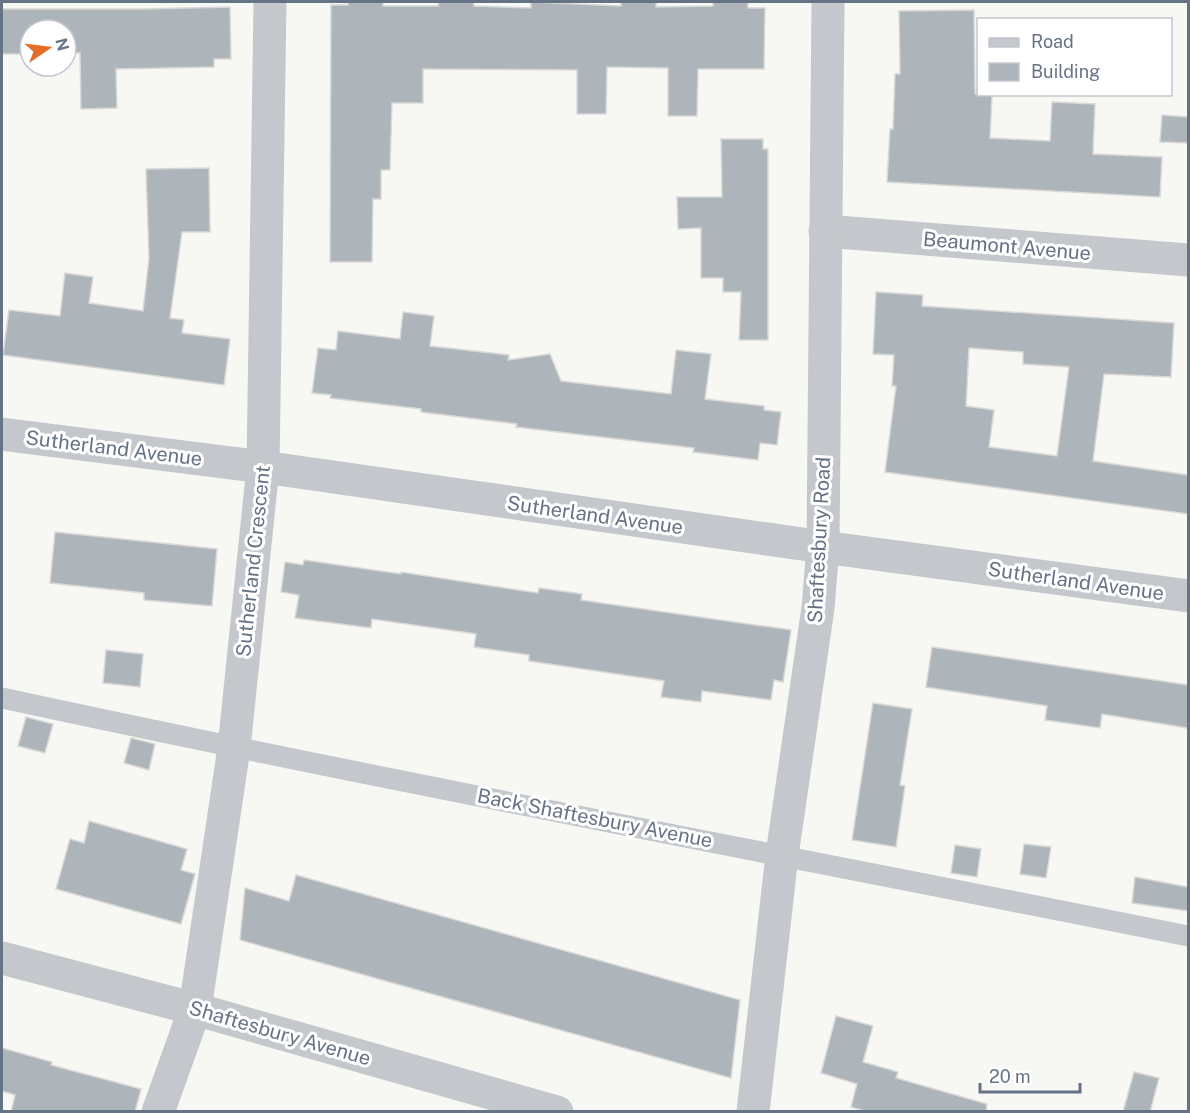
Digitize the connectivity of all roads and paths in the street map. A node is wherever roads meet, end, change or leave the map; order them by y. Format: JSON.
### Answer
{"nodes":[{"id":1,"x":270,"y":2,"type":"edge"},
{"id":2,"x":828,"y":2,"type":"edge"},
{"id":3,"x":825,"y":231,"type":"junction"},
{"id":4,"x":1188,"y":260,"type":"edge"},
{"id":5,"x":2,"y":434,"type":"edge"},
{"id":6,"x":263,"y":467,"type":"junction"},
{"id":7,"x":823,"y":547,"type":"junction"},
{"id":8,"x":1188,"y":596,"type":"edge"},
{"id":9,"x":2,"y":698,"type":"edge"},
{"id":10,"x":234,"y":748,"type":"junction"},
{"id":11,"x":782,"y":855,"type":"junction"},
{"id":12,"x":1188,"y":936,"type":"edge"},
{"id":13,"x":2,"y":958,"type":"edge"},
{"id":14,"x":195,"y":1009,"type":"junction"},
{"id":15,"x":158,"y":1112,"type":"edge"},
{"id":16,"x":557,"y":1112,"type":"edge"},
{"id":17,"x":753,"y":1112,"type":"edge"}],
"edges":[{"from":1,"to":6,"type":"street","name":"Sutherland Crescent"},
{"from":2,"to":3,"type":"street","name":"Shaftesbury Road"},
{"from":3,"to":4,"type":"street","name":"Beaumont Avenue"},
{"from":3,"to":7,"type":"street","name":"Shaftesbury Road"},
{"from":5,"to":6,"type":"street","name":"Sutherland Avenue"},
{"from":6,"to":7,"type":"street","name":"Sutherland Avenue"},
{"from":6,"to":10,"type":"street","name":"Sutherland Crescent"},
{"from":7,"to":8,"type":"street","name":"Sutherland Avenue"},
{"from":7,"to":11,"type":"street","name":"Shaftesbury Road"},
{"from":9,"to":10,"type":"lane","name":"Back Shaftesbury Avenue"},
{"from":10,"to":11,"type":"lane","name":"Back Shaftesbury Avenue"},
{"from":10,"to":14,"type":"street","name":"Sutherland Crescent"},
{"from":11,"to":12,"type":"lane","name":"Back Shaftesbury Avenue"},
{"from":11,"to":17,"type":"street","name":"Shaftesbury Road"},
{"from":13,"to":14,"type":"street","name":"Shaftesbury Avenue"},
{"from":14,"to":15,"type":"street","name":"Sutherland Crescent"},
{"from":14,"to":16,"type":"street","name":"Shaftesbury Avenue"}]}
